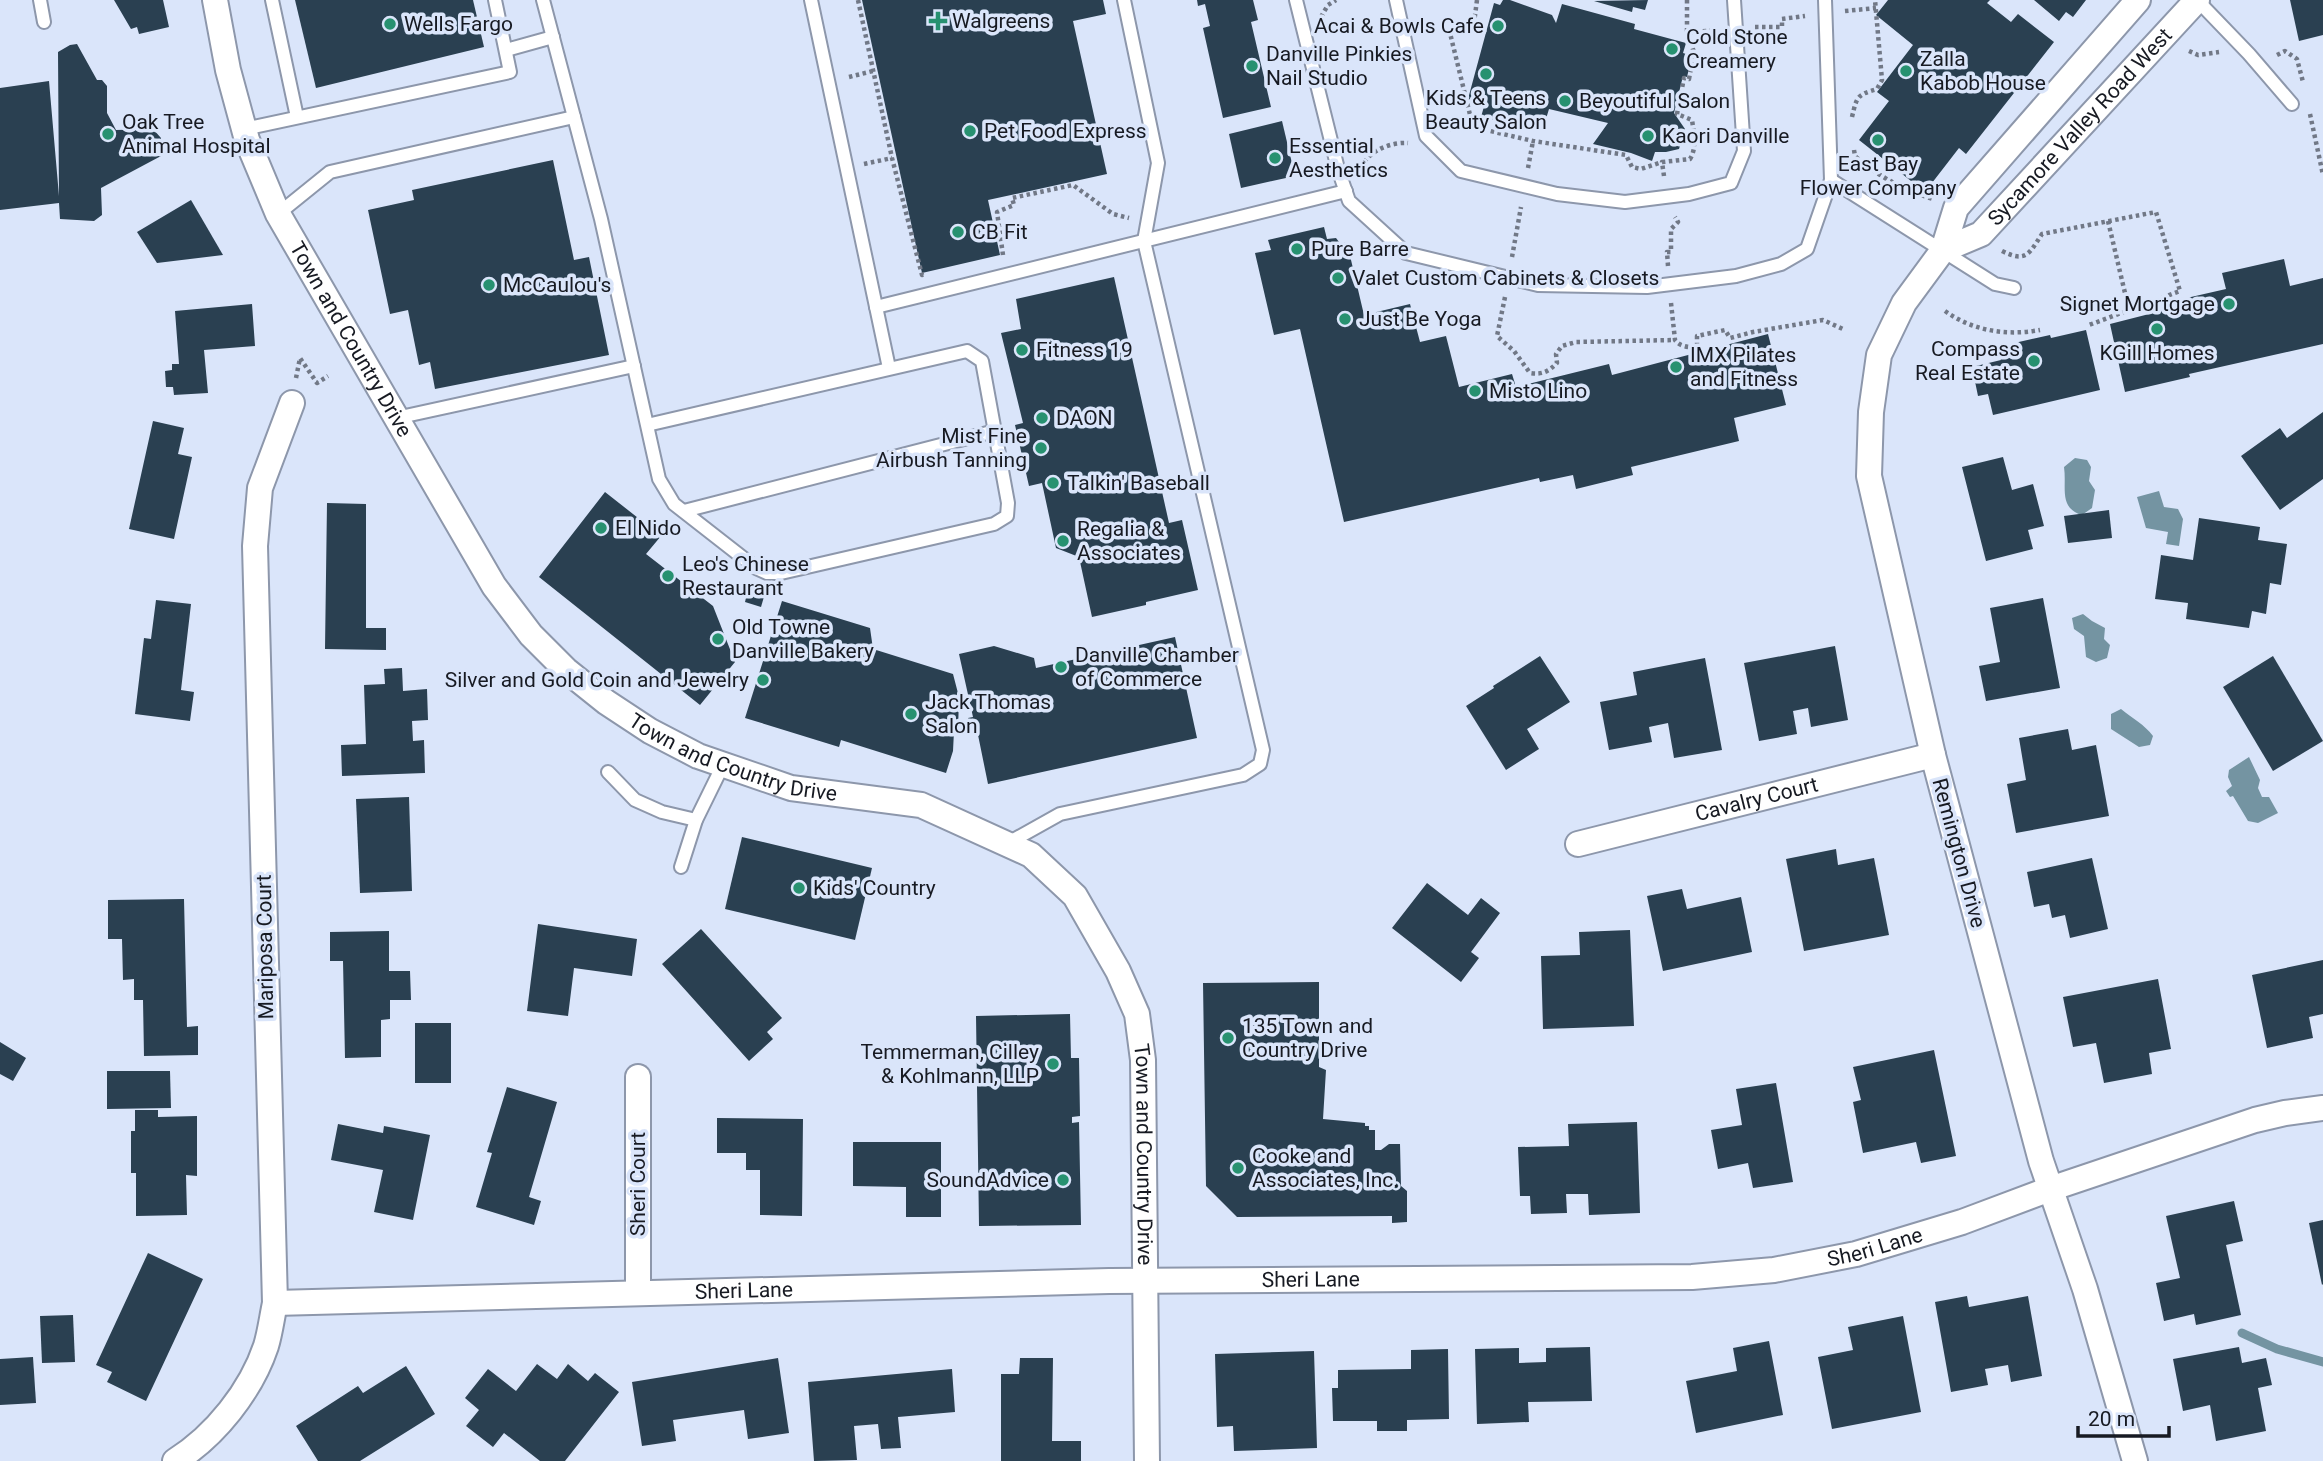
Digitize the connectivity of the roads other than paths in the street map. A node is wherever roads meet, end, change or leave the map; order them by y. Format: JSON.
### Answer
{"nodes":[{"id":1,"x":40,"y":0,"type":"edge"},
{"id":2,"x":215,"y":0,"type":"edge"},
{"id":3,"x":272,"y":0,"type":"edge"},
{"id":4,"x":495,"y":0,"type":"edge"},
{"id":5,"x":543,"y":0,"type":"edge"},
{"id":6,"x":811,"y":0,"type":"edge"},
{"id":7,"x":1124,"y":0,"type":"edge"},
{"id":8,"x":1296,"y":0,"type":"edge"},
{"id":9,"x":1396,"y":0,"type":"edge"},
{"id":10,"x":1734,"y":0,"type":"edge"},
{"id":11,"x":2137,"y":0,"type":"edge"},
{"id":12,"x":2197,"y":0,"type":"edge"},
{"id":13,"x":1825,"y":7,"type":"edge"},
{"id":14,"x":44,"y":22,"type":"dead end"},
{"id":15,"x":553,"y":37,"type":"junction"},
{"id":16,"x":506,"y":50,"type":"junction"},
{"id":17,"x":2292,"y":104,"type":"dead end"},
{"id":18,"x":297,"y":117,"type":"junction"},
{"id":19,"x":574,"y":117,"type":"junction"},
{"id":20,"x":244,"y":129,"type":"junction"},
{"id":21,"x":1831,"y":180,"type":"junction"},
{"id":22,"x":1346,"y":191,"type":"junction"},
{"id":23,"x":278,"y":214,"type":"junction"},
{"id":24,"x":1144,"y":241,"type":"junction"},
{"id":25,"x":1943,"y":250,"type":"junction"},
{"id":26,"x":2014,"y":288,"type":"dead end"},
{"id":27,"x":876,"y":307,"type":"junction"},
{"id":28,"x":634,"y":366,"type":"junction"},
{"id":29,"x":889,"y":368,"type":"junction"},
{"id":30,"x":292,"y":403,"type":"dead end"},
{"id":31,"x":396,"y":418,"type":"junction"},
{"id":32,"x":648,"y":425,"type":"junction"},
{"id":33,"x":995,"y":431,"type":"junction"},
{"id":34,"x":684,"y":511,"type":"junction"},
{"id":35,"x":1933,"y":755,"type":"junction"},
{"id":36,"x":723,"y":765,"type":"junction"},
{"id":37,"x":608,"y":772,"type":"dead end"},
{"id":38,"x":696,"y":820,"type":"junction"},
{"id":39,"x":1008,"y":844,"type":"junction"},
{"id":40,"x":1578,"y":844,"type":"dead end"},
{"id":41,"x":681,"y":867,"type":"dead end"},
{"id":42,"x":638,"y":1077,"type":"dead end"},
{"id":43,"x":2323,"y":1108,"type":"edge"},
{"id":44,"x":2050,"y":1189,"type":"junction"},
{"id":45,"x":1146,"y":1280,"type":"junction"},
{"id":46,"x":638,"y":1292,"type":"junction"},
{"id":47,"x":275,"y":1303,"type":"junction"},
{"id":48,"x":175,"y":1461,"type":"edge"},
{"id":49,"x":1147,"y":1461,"type":"edge"},
{"id":50,"x":2135,"y":1461,"type":"edge"}],
"edges":[{"from":1,"to":14,"type":"lane"},
{"from":2,"to":20,"type":"street","name":"Town and Country Drive"},
{"from":3,"to":18,"type":"lane"},
{"from":4,"to":16,"type":"lane"},
{"from":5,"to":15,"type":"lane"},
{"from":6,"to":27,"type":"lane"},
{"from":7,"to":24,"type":"lane"},
{"from":8,"to":22,"type":"lane"},
{"from":9,"to":10,"type":"lane"},
{"from":11,"to":25,"type":"street","name":"Sycamore Valley Road West"},
{"from":12,"to":17,"type":"lane"},
{"from":12,"to":25,"type":"street","name":"Sycamore Valley Road West"},
{"from":13,"to":21,"type":"lane"},
{"from":15,"to":16,"type":"lane"},
{"from":15,"to":19,"type":"lane"},
{"from":16,"to":18,"type":"lane"},
{"from":18,"to":20,"type":"lane"},
{"from":19,"to":23,"type":"lane"},
{"from":19,"to":28,"type":"lane"},
{"from":20,"to":23,"type":"street","name":"Town and Country Drive"},
{"from":21,"to":22,"type":"lane"},
{"from":21,"to":25,"type":"lane"},
{"from":22,"to":24,"type":"lane"},
{"from":23,"to":31,"type":"street","name":"Town and Country Drive"},
{"from":24,"to":27,"type":"lane"},
{"from":24,"to":39,"type":"lane"},
{"from":25,"to":26,"type":"lane"},
{"from":25,"to":35,"type":"street","name":"Remington Drive"},
{"from":27,"to":29,"type":"lane"},
{"from":28,"to":31,"type":"lane"},
{"from":28,"to":32,"type":"lane"},
{"from":29,"to":32,"type":"lane"},
{"from":29,"to":33,"type":"lane"},
{"from":30,"to":47,"type":"street","name":"Mariposa Court"},
{"from":31,"to":36,"type":"street","name":"Town and Country Drive"},
{"from":32,"to":34,"type":"lane"},
{"from":33,"to":34,"type":"lane"},
{"from":33,"to":34,"type":"lane"},
{"from":35,"to":40,"type":"street","name":"Cavalry Court"},
{"from":35,"to":44,"type":"street","name":"Remington Drive"},
{"from":36,"to":38,"type":"lane"},
{"from":36,"to":39,"type":"street","name":"Town and Country Drive"},
{"from":37,"to":38,"type":"lane"},
{"from":38,"to":41,"type":"lane"},
{"from":39,"to":45,"type":"street","name":"Town and Country Drive"},
{"from":42,"to":46,"type":"street","name":"Sheri Court"},
{"from":43,"to":44,"type":"street","name":"Sheri Lane"},
{"from":44,"to":45,"type":"street","name":"Sheri Lane"},
{"from":44,"to":50,"type":"street","name":"Remington Drive"},
{"from":45,"to":46,"type":"street","name":"Sheri Lane"},
{"from":45,"to":49,"type":"street","name":"Town and Country Drive"},
{"from":46,"to":47,"type":"street","name":"Sheri Lane"},
{"from":47,"to":48,"type":"street","name":"Mariposa Court"}]}
